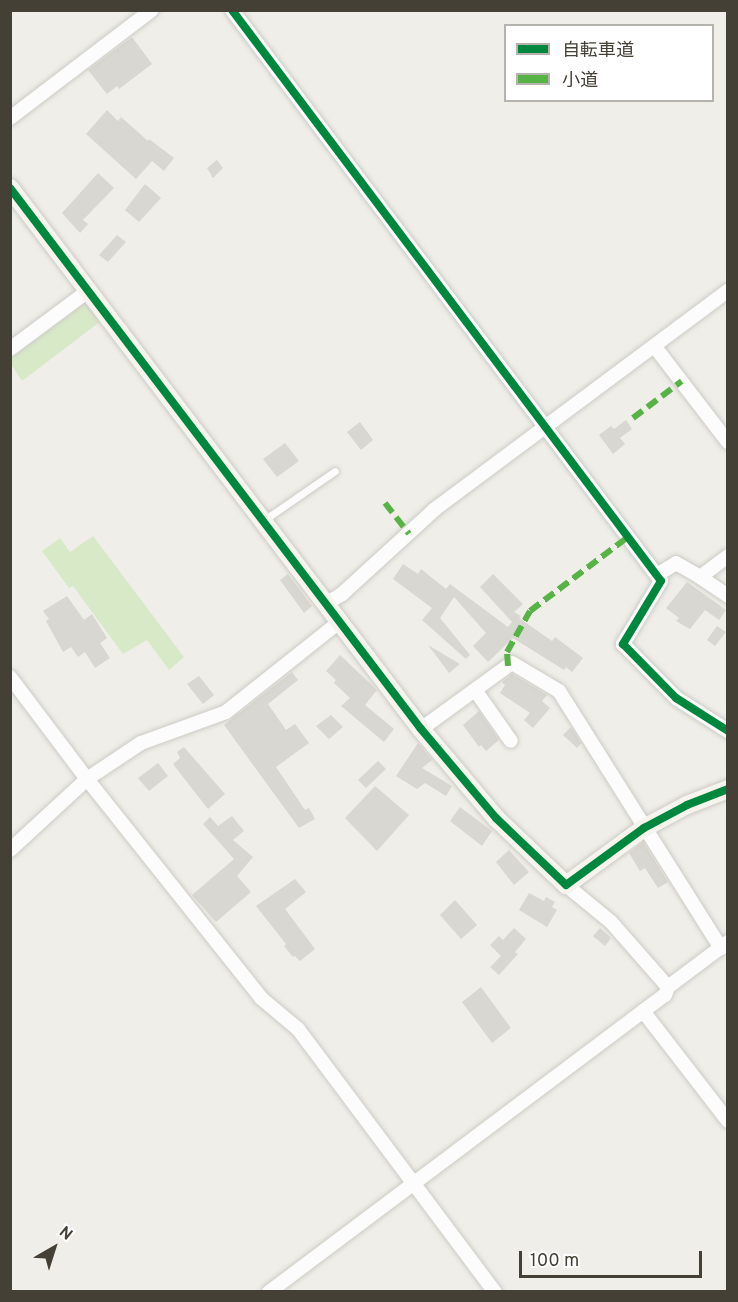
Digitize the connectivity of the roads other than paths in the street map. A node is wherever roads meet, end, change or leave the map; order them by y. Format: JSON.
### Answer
{"nodes":[{"id":1,"x":152,"y":10,"type":"edge"},
{"id":2,"x":232,"y":10,"type":"edge"},
{"id":3,"x":10,"y":118,"type":"edge"},
{"id":4,"x":10,"y":188,"type":"edge"},
{"id":5,"x":88,"y":291,"type":"junction"},
{"id":6,"x":728,"y":291,"type":"edge"},
{"id":7,"x":655,"y":347,"type":"junction"},
{"id":8,"x":10,"y":349,"type":"edge"},
{"id":9,"x":547,"y":428,"type":"junction"},
{"id":10,"x":728,"y":442,"type":"edge"},
{"id":11,"x":335,"y":471,"type":"dead end"},
{"id":12,"x":262,"y":521,"type":"junction"},
{"id":13,"x":728,"y":556,"type":"edge"},
{"id":14,"x":657,"y":575,"type":"junction"},
{"id":15,"x":699,"y":578,"type":"junction"},
{"id":16,"x":728,"y":596,"type":"edge"},
{"id":17,"x":325,"y":604,"type":"junction"},
{"id":18,"x":339,"y":622,"type":"junction"},
{"id":19,"x":10,"y":677,"type":"edge"},
{"id":20,"x":475,"y":690,"type":"junction"},
{"id":21,"x":421,"y":729,"type":"junction"},
{"id":22,"x":728,"y":731,"type":"edge"},
{"id":23,"x":512,"y":741,"type":"dead end"},
{"id":24,"x":87,"y":779,"type":"junction"},
{"id":25,"x":728,"y":789,"type":"edge"},
{"id":26,"x":644,"y":828,"type":"junction"},
{"id":27,"x":10,"y":850,"type":"edge"},
{"id":28,"x":566,"y":885,"type":"junction"},
{"id":29,"x":724,"y":945,"type":"edge"},
{"id":30,"x":668,"y":987,"type":"junction"},
{"id":31,"x":644,"y":1011,"type":"junction"},
{"id":32,"x":728,"y":1120,"type":"edge"},
{"id":33,"x":413,"y":1182,"type":"junction"},
{"id":34,"x":269,"y":1292,"type":"edge"},
{"id":35,"x":495,"y":1292,"type":"edge"}],
"edges":[{"from":1,"to":3,"type":"street"},
{"from":2,"to":9,"type":"street"},
{"from":4,"to":5,"type":"street"},
{"from":5,"to":8,"type":"street"},
{"from":5,"to":12,"type":"street"},
{"from":6,"to":7,"type":"street"},
{"from":7,"to":9,"type":"street"},
{"from":7,"to":10,"type":"street"},
{"from":9,"to":14,"type":"street"},
{"from":9,"to":17,"type":"street"},
{"from":11,"to":12,"type":"lane"},
{"from":12,"to":17,"type":"street"},
{"from":13,"to":15,"type":"street"},
{"from":14,"to":15,"type":"street"},
{"from":14,"to":22,"type":"street"},
{"from":15,"to":16,"type":"street"},
{"from":17,"to":18,"type":"street"},
{"from":18,"to":21,"type":"street"},
{"from":18,"to":24,"type":"street"},
{"from":19,"to":24,"type":"street"},
{"from":20,"to":21,"type":"street"},
{"from":20,"to":23,"type":"street"},
{"from":20,"to":26,"type":"street"},
{"from":21,"to":28,"type":"street"},
{"from":24,"to":27,"type":"street"},
{"from":24,"to":33,"type":"street"},
{"from":25,"to":26,"type":"street"},
{"from":26,"to":28,"type":"street"},
{"from":26,"to":29,"type":"street"},
{"from":28,"to":30,"type":"street"},
{"from":29,"to":30,"type":"street"},
{"from":30,"to":31,"type":"street"},
{"from":31,"to":32,"type":"street"},
{"from":31,"to":33,"type":"street"},
{"from":33,"to":34,"type":"street"},
{"from":33,"to":35,"type":"street"}]}
